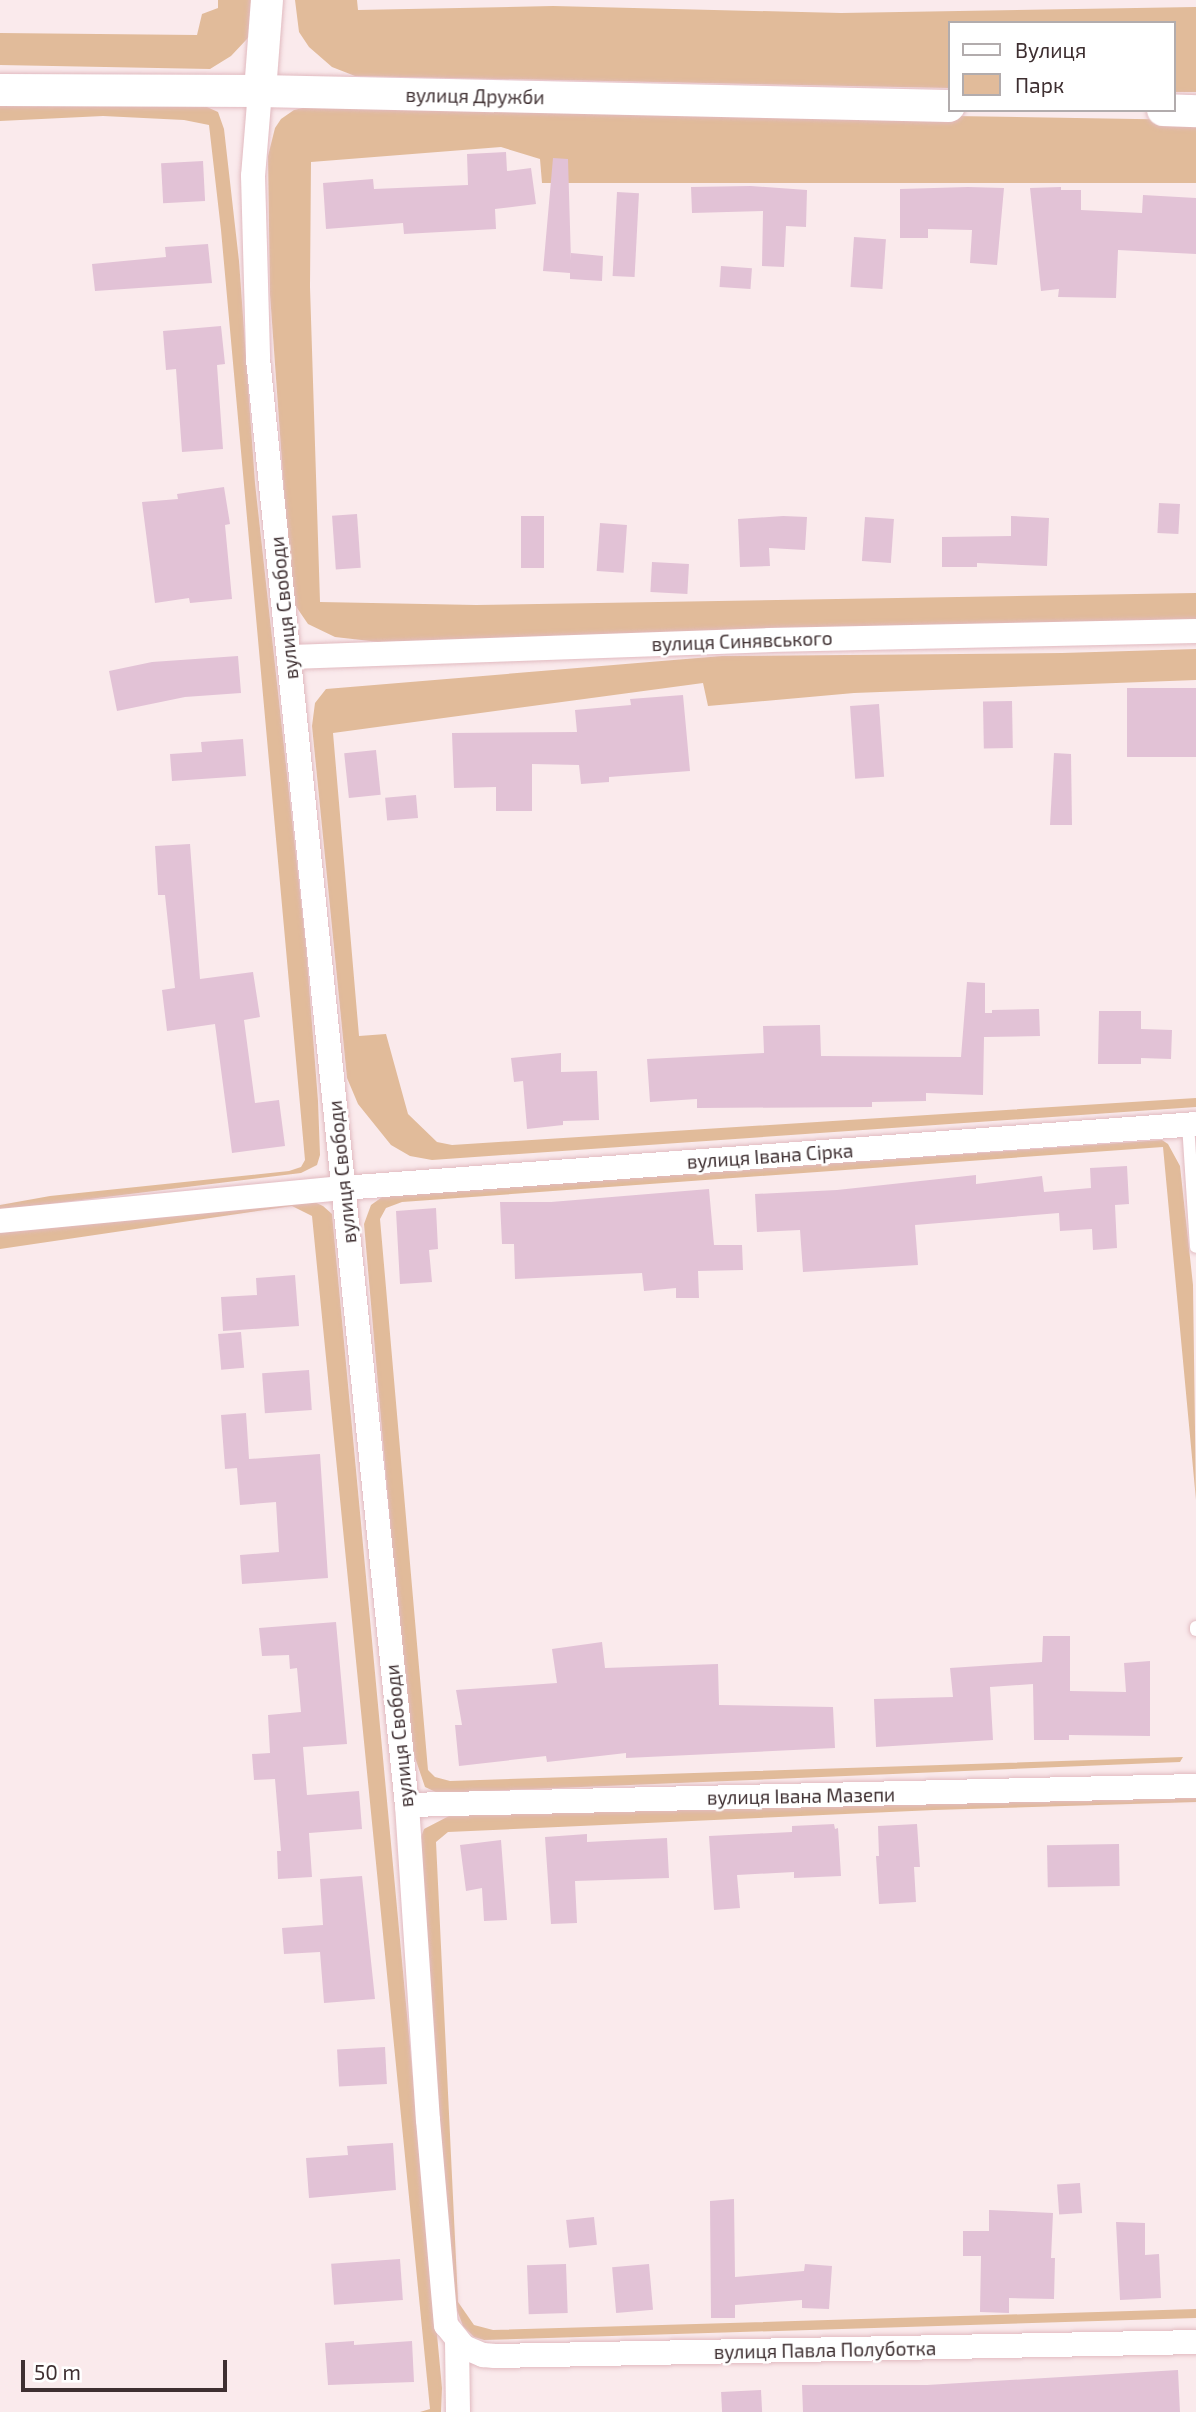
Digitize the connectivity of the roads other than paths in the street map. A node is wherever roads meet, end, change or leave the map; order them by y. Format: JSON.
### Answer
{"nodes":[{"id":1,"x":267,"y":0,"type":"edge"},
{"id":2,"x":0,"y":90,"type":"edge"},
{"id":3,"x":260,"y":91,"type":"junction"},
{"id":4,"x":948,"y":106,"type":"edge"},
{"id":5,"x":1175,"y":110,"type":"edge"},
{"id":6,"x":1196,"y":111,"type":"edge"},
{"id":7,"x":1196,"y":631,"type":"edge"},
{"id":8,"x":289,"y":657,"type":"junction"},
{"id":9,"x":1192,"y":1124,"type":"edge"},
{"id":10,"x":343,"y":1188,"type":"junction"},
{"id":11,"x":0,"y":1221,"type":"edge"},
{"id":12,"x":1196,"y":1247,"type":"edge"},
{"id":13,"x":1196,"y":1786,"type":"edge"},
{"id":14,"x":407,"y":1805,"type":"junction"},
{"id":15,"x":457,"y":2342,"type":"junction"},
{"id":16,"x":1196,"y":2342,"type":"edge"},
{"id":17,"x":458,"y":2412,"type":"edge"}],
"edges":[{"from":1,"to":3,"type":"street","name":"вулиця Свободи"},
{"from":2,"to":3,"type":"street","name":"вулиця Дружби"},
{"from":3,"to":4,"type":"street","name":"вулиця Дружби"},
{"from":3,"to":8,"type":"street","name":"вулиця Свободи"},
{"from":5,"to":6,"type":"street"},
{"from":7,"to":8,"type":"street","name":"вулиця Синявського"},
{"from":8,"to":10,"type":"street","name":"вулиця Свободи"},
{"from":9,"to":10,"type":"street","name":"вулиця Івана Сірка"},
{"from":9,"to":12,"type":"lane"},
{"from":10,"to":11,"type":"street","name":"вулиця Івана Сірка"},
{"from":10,"to":14,"type":"street","name":"вулиця Свободи"},
{"from":13,"to":14,"type":"street","name":"вулиця Івана Мазепи"},
{"from":14,"to":15,"type":"street","name":"вулиця Свободи"},
{"from":15,"to":16,"type":"street","name":"вулиця Павла Полуботка"},
{"from":15,"to":17,"type":"street"}]}
